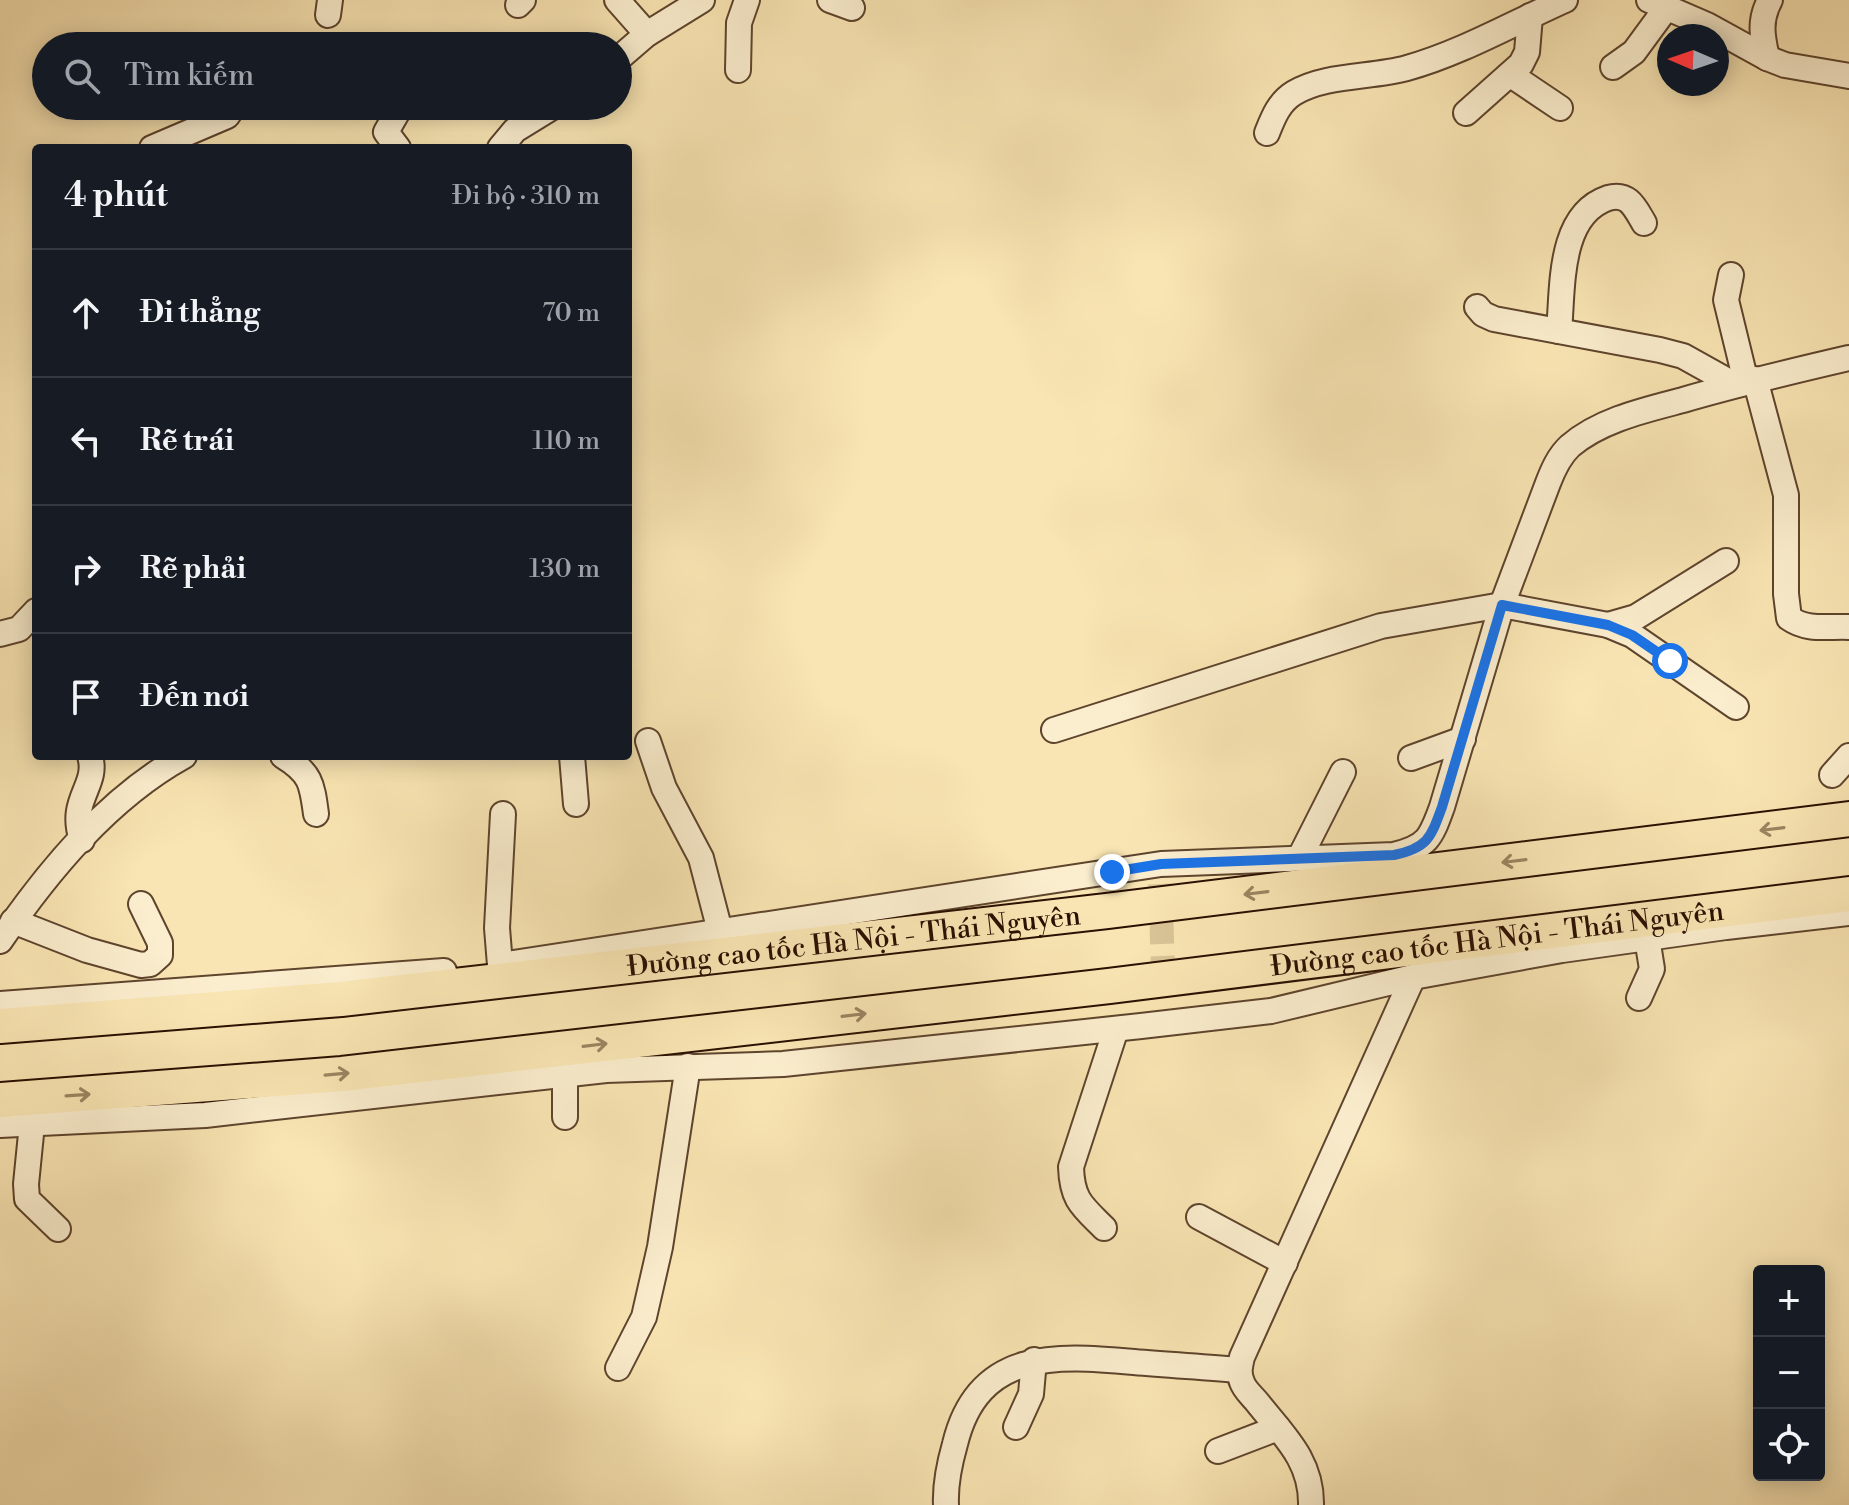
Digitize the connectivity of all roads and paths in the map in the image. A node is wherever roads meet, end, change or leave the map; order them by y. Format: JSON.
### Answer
{"nodes":[{"id":1,"x":617,"y":0,"type":"edge"},
{"id":2,"x":702,"y":0,"type":"edge"},
{"id":3,"x":747,"y":0,"type":"edge"},
{"id":4,"x":1565,"y":0,"type":"edge"},
{"id":5,"x":1770,"y":0,"type":"edge"},
{"id":6,"x":1658,"y":4,"type":"edge"},
{"id":7,"x":1530,"y":16,"type":"junction"},
{"id":8,"x":647,"y":34,"type":"junction"},
{"id":9,"x":632,"y":47,"type":"edge"},
{"id":10,"x":1767,"y":58,"type":"junction"},
{"id":11,"x":1613,"y":67,"type":"dead end"},
{"id":12,"x":738,"y":70,"type":"dead end"},
{"id":13,"x":1511,"y":75,"type":"junction"},
{"id":14,"x":1849,"y":76,"type":"edge"},
{"id":15,"x":1560,"y":108,"type":"dead end"},
{"id":16,"x":1466,"y":113,"type":"dead end"},
{"id":17,"x":218,"y":120,"type":"edge"},
{"id":18,"x":393,"y":120,"type":"edge"},
{"id":19,"x":531,"y":120,"type":"edge"},
{"id":20,"x":1267,"y":133,"type":"dead end"},
{"id":21,"x":161,"y":144,"type":"edge"},
{"id":22,"x":394,"y":144,"type":"edge"},
{"id":23,"x":503,"y":144,"type":"edge"},
{"id":24,"x":1644,"y":223,"type":"dead end"},
{"id":25,"x":1731,"y":275,"type":"dead end"},
{"id":26,"x":1477,"y":307,"type":"dead end"},
{"id":27,"x":1559,"y":331,"type":"junction"},
{"id":28,"x":1849,"y":358,"type":"edge"},
{"id":29,"x":1745,"y":382,"type":"junction"},
{"id":30,"x":1726,"y":561,"type":"dead end"},
{"id":31,"x":1502,"y":605,"type":"junction"},
{"id":32,"x":32,"y":616,"type":"edge"},
{"id":33,"x":1608,"y":625,"type":"junction"},
{"id":34,"x":1849,"y":627,"type":"edge"},
{"id":35,"x":0,"y":634,"type":"edge"},
{"id":36,"x":1736,"y":707,"type":"dead end"},
{"id":37,"x":1054,"y":730,"type":"dead end"},
{"id":38,"x":1463,"y":739,"type":"junction"},
{"id":39,"x":648,"y":741,"type":"dead end"},
{"id":40,"x":1849,"y":756,"type":"edge"},
{"id":41,"x":1411,"y":758,"type":"dead end"},
{"id":42,"x":91,"y":760,"type":"edge"},
{"id":43,"x":176,"y":760,"type":"edge"},
{"id":44,"x":288,"y":760,"type":"edge"},
{"id":45,"x":572,"y":760,"type":"edge"},
{"id":46,"x":1343,"y":772,"type":"dead end"},
{"id":47,"x":1832,"y":775,"type":"dead end"},
{"id":48,"x":576,"y":804,"type":"dead end"},
{"id":49,"x":316,"y":814,"type":"dead end"},
{"id":50,"x":503,"y":814,"type":"dead end"},
{"id":51,"x":1849,"y":819,"type":"edge"},
{"id":52,"x":82,"y":840,"type":"junction"},
{"id":53,"x":1300,"y":857,"type":"junction"},
{"id":54,"x":1849,"y":894,"type":"edge"},
{"id":55,"x":141,"y":904,"type":"dead end"},
{"id":56,"x":1849,"y":913,"type":"edge"},
{"id":57,"x":5,"y":929,"type":"edge"},
{"id":58,"x":720,"y":931,"type":"junction"},
{"id":59,"x":1647,"y":938,"type":"junction"},
{"id":60,"x":500,"y":965,"type":"junction"},
{"id":61,"x":1413,"y":977,"type":"junction"},
{"id":62,"x":1164,"y":996,"type":"tunnel mouth"},
{"id":63,"x":1639,"y":998,"type":"dead end"},
{"id":64,"x":0,"y":1004,"type":"edge"},
{"id":65,"x":1165,"y":1024,"type":"junction"},
{"id":66,"x":0,"y":1026,"type":"edge"},
{"id":67,"x":1116,"y":1029,"type":"junction"},
{"id":68,"x":688,"y":1066,"type":"junction"},
{"id":69,"x":565,"y":1075,"type":"junction"},
{"id":70,"x":0,"y":1100,"type":"edge"},
{"id":71,"x":565,"y":1117,"type":"dead end"},
{"id":72,"x":32,"y":1124,"type":"junction"},
{"id":73,"x":0,"y":1125,"type":"edge"},
{"id":74,"x":1199,"y":1217,"type":"dead end"},
{"id":75,"x":1104,"y":1228,"type":"dead end"},
{"id":76,"x":58,"y":1229,"type":"dead end"},
{"id":77,"x":1285,"y":1263,"type":"junction"},
{"id":78,"x":1034,"y":1360,"type":"junction"},
{"id":79,"x":618,"y":1368,"type":"dead end"},
{"id":80,"x":1239,"y":1370,"type":"junction"},
{"id":81,"x":1016,"y":1427,"type":"dead end"},
{"id":82,"x":1278,"y":1428,"type":"junction"},
{"id":83,"x":1218,"y":1451,"type":"dead end"},
{"id":84,"x":946,"y":1505,"type":"edge"},
{"id":85,"x":1311,"y":1505,"type":"edge"}],
"edges":[{"from":1,"to":8,"type":"street"},
{"from":2,"to":8,"type":"street"},
{"from":3,"to":12,"type":"street"},
{"from":4,"to":7,"type":"street"},
{"from":5,"to":10,"type":"street"},
{"from":6,"to":10,"type":"street"},
{"from":6,"to":11,"type":"street"},
{"from":7,"to":13,"type":"street"},
{"from":7,"to":20,"type":"street"},
{"from":8,"to":9,"type":"street"},
{"from":10,"to":14,"type":"street"},
{"from":13,"to":15,"type":"street"},
{"from":13,"to":16,"type":"street"},
{"from":17,"to":21,"type":"street"},
{"from":18,"to":22,"type":"street"},
{"from":19,"to":23,"type":"street"},
{"from":24,"to":27,"type":"street"},
{"from":25,"to":29,"type":"street"},
{"from":26,"to":27,"type":"street"},
{"from":27,"to":29,"type":"street"},
{"from":28,"to":29,"type":"street"},
{"from":29,"to":31,"type":"street"},
{"from":29,"to":34,"type":"street"},
{"from":30,"to":33,"type":"street"},
{"from":31,"to":33,"type":"street"},
{"from":31,"to":37,"type":"street"},
{"from":31,"to":38,"type":"street"},
{"from":32,"to":35,"type":"street"},
{"from":33,"to":36,"type":"street"},
{"from":38,"to":41,"type":"street"},
{"from":38,"to":53,"type":"street"},
{"from":39,"to":58,"type":"street"},
{"from":40,"to":47,"type":"street"},
{"from":42,"to":52,"type":"street"},
{"from":43,"to":52,"type":"street"},
{"from":44,"to":49,"type":"street"},
{"from":45,"to":48,"type":"street"},
{"from":46,"to":53,"type":"street"},
{"from":50,"to":60,"type":"street"},
{"from":51,"to":66,"type":"highway","name":"Đường cao tốc Hà Nội - Thái Nguyên","one_way":true},
{"from":52,"to":57,"type":"street"},
{"from":53,"to":58,"type":"street"},
{"from":70,"to":54,"type":"highway","name":"Đường cao tốc Hà Nội - Thái Nguyên","one_way":true},
{"from":55,"to":57,"type":"street"},
{"from":56,"to":59,"type":"street"},
{"from":58,"to":60,"type":"street"},
{"from":59,"to":61,"type":"street"},
{"from":59,"to":63,"type":"street"},
{"from":60,"to":64,"type":"street"},
{"from":61,"to":65,"type":"street"},
{"from":61,"to":77,"type":"street"},
{"from":62,"to":65,"type":"street"},
{"from":65,"to":67,"type":"street"},
{"from":67,"to":68,"type":"street"},
{"from":67,"to":75,"type":"street"},
{"from":68,"to":69,"type":"street"},
{"from":68,"to":79,"type":"street"},
{"from":69,"to":71,"type":"street"},
{"from":69,"to":72,"type":"street"},
{"from":72,"to":73,"type":"street"},
{"from":72,"to":76,"type":"street"},
{"from":74,"to":77,"type":"street"},
{"from":77,"to":80,"type":"street"},
{"from":78,"to":80,"type":"street"},
{"from":78,"to":81,"type":"street"},
{"from":78,"to":84,"type":"street"},
{"from":80,"to":82,"type":"street"},
{"from":82,"to":83,"type":"street"},
{"from":82,"to":85,"type":"street"}]}
